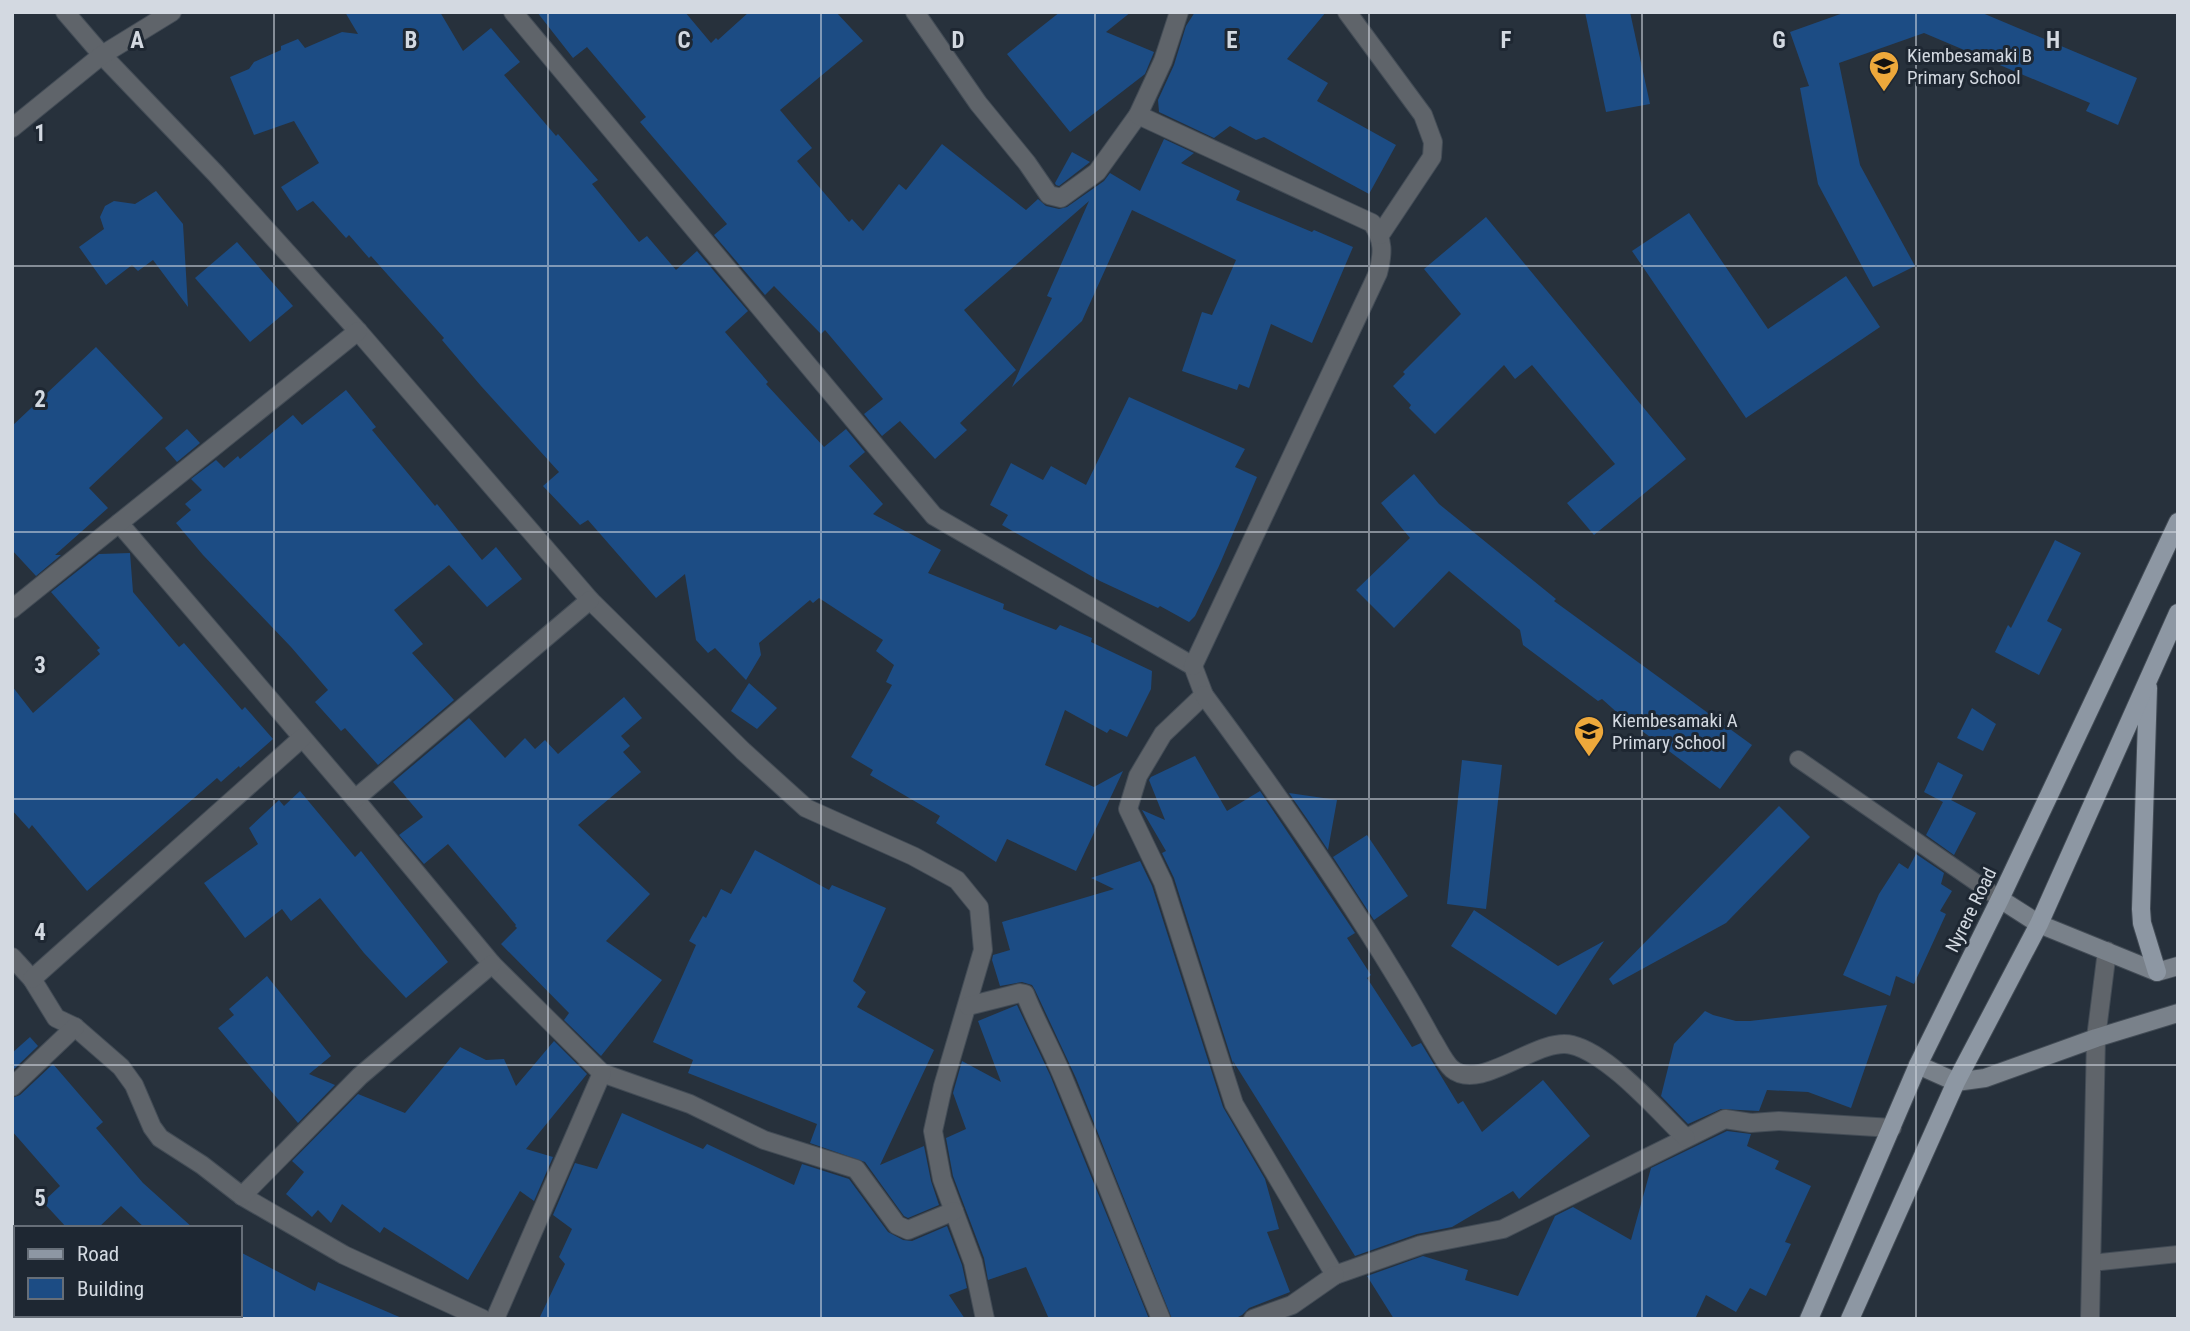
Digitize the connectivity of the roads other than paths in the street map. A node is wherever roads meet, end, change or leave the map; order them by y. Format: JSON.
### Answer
{"nodes":[{"id":1,"x":65,"y":12,"type":"edge"},
{"id":2,"x":172,"y":12,"type":"edge"},
{"id":3,"x":513,"y":12,"type":"edge"},
{"id":4,"x":915,"y":12,"type":"edge"},
{"id":5,"x":1179,"y":12,"type":"edge"},
{"id":6,"x":1347,"y":12,"type":"edge"},
{"id":7,"x":102,"y":55,"type":"junction"},
{"id":8,"x":1138,"y":115,"type":"junction"},
{"id":9,"x":12,"y":128,"type":"edge"},
{"id":10,"x":1381,"y":235,"type":"junction"},
{"id":11,"x":358,"y":331,"type":"junction"},
{"id":12,"x":2178,"y":522,"type":"edge"},
{"id":13,"x":119,"y":523,"type":"junction"},
{"id":14,"x":590,"y":600,"type":"junction"},
{"id":15,"x":12,"y":609,"type":"edge"},
{"id":16,"x":2178,"y":612,"type":"edge"},
{"id":17,"x":1193,"y":666,"type":"junction"},
{"id":18,"x":2149,"y":677,"type":"junction"},
{"id":19,"x":1204,"y":695,"type":"junction"},
{"id":20,"x":302,"y":738,"type":"junction"},
{"id":21,"x":1798,"y":759,"type":"dead end"},
{"id":22,"x":355,"y":799,"type":"junction"},
{"id":23,"x":2000,"y":899,"type":"junction"},
{"id":24,"x":2039,"y":924,"type":"junction"},
{"id":25,"x":2107,"y":951,"type":"junction"},
{"id":26,"x":12,"y":957,"type":"edge"},
{"id":27,"x":492,"y":964,"type":"junction"},
{"id":28,"x":2178,"y":966,"type":"edge"},
{"id":29,"x":2157,"y":972,"type":"junction"},
{"id":30,"x":32,"y":979,"type":"junction"},
{"id":31,"x":968,"y":1006,"type":"junction"},
{"id":32,"x":2178,"y":1013,"type":"edge"},
{"id":33,"x":75,"y":1027,"type":"junction"},
{"id":34,"x":2096,"y":1038,"type":"junction"},
{"id":35,"x":1918,"y":1065,"type":"junction"},
{"id":36,"x":602,"y":1073,"type":"junction"},
{"id":37,"x":1956,"y":1082,"type":"junction"},
{"id":38,"x":12,"y":1087,"type":"edge"},
{"id":39,"x":1892,"y":1128,"type":"junction"},
{"id":40,"x":1686,"y":1138,"type":"junction"},
{"id":41,"x":242,"y":1196,"type":"junction"},
{"id":42,"x":954,"y":1211,"type":"junction"},
{"id":43,"x":2178,"y":1254,"type":"edge"},
{"id":44,"x":2091,"y":1263,"type":"junction"},
{"id":45,"x":1335,"y":1275,"type":"junction"},
{"id":46,"x":483,"y":1319,"type":"edge"},
{"id":47,"x":495,"y":1319,"type":"edge"},
{"id":48,"x":985,"y":1319,"type":"edge"},
{"id":49,"x":1161,"y":1319,"type":"edge"},
{"id":50,"x":1253,"y":1319,"type":"edge"},
{"id":51,"x":1809,"y":1319,"type":"edge"},
{"id":52,"x":1850,"y":1319,"type":"edge"},
{"id":53,"x":2090,"y":1319,"type":"edge"}],
"edges":[{"from":1,"to":7,"type":"street"},
{"from":2,"to":7,"type":"street"},
{"from":3,"to":17,"type":"street"},
{"from":4,"to":8,"type":"street"},
{"from":5,"to":8,"type":"street"},
{"from":6,"to":10,"type":"street"},
{"from":7,"to":9,"type":"street"},
{"from":7,"to":11,"type":"street"},
{"from":8,"to":10,"type":"street"},
{"from":10,"to":17,"type":"street"},
{"from":11,"to":13,"type":"street"},
{"from":11,"to":14,"type":"street"},
{"from":12,"to":23,"type":"main road","name":"Nyrere Road"},
{"from":13,"to":15,"type":"street"},
{"from":13,"to":20,"type":"street"},
{"from":14,"to":22,"type":"street"},
{"from":14,"to":31,"type":"street"},
{"from":16,"to":18,"type":"main road"},
{"from":17,"to":19,"type":"street"},
{"from":18,"to":24,"type":"main road"},
{"from":18,"to":29,"type":"main road"},
{"from":19,"to":40,"type":"street"},
{"from":19,"to":45,"type":"street"},
{"from":20,"to":22,"type":"street"},
{"from":20,"to":30,"type":"street"},
{"from":21,"to":23,"type":"lane"},
{"from":22,"to":27,"type":"street"},
{"from":23,"to":24,"type":"main road"},
{"from":23,"to":35,"type":"main road","name":"Nyrere Road"},
{"from":24,"to":25,"type":"main road"},
{"from":24,"to":37,"type":"main road"},
{"from":25,"to":29,"type":"main road"},
{"from":25,"to":34,"type":"street"},
{"from":26,"to":30,"type":"street"},
{"from":27,"to":36,"type":"street"},
{"from":27,"to":41,"type":"street"},
{"from":28,"to":29,"type":"main road"},
{"from":30,"to":33,"type":"street"},
{"from":31,"to":42,"type":"street"},
{"from":31,"to":49,"type":"street"},
{"from":32,"to":34,"type":"main road"},
{"from":33,"to":38,"type":"street"},
{"from":33,"to":41,"type":"street"},
{"from":34,"to":37,"type":"main road"},
{"from":34,"to":44,"type":"street"},
{"from":35,"to":37,"type":"main road"},
{"from":35,"to":39,"type":"main road","name":"Nyrere Road"},
{"from":36,"to":42,"type":"street"},
{"from":36,"to":47,"type":"street"},
{"from":37,"to":52,"type":"main road"},
{"from":39,"to":40,"type":"street"},
{"from":39,"to":51,"type":"main road","name":"Nyrere Road"},
{"from":40,"to":45,"type":"street"},
{"from":41,"to":46,"type":"street"},
{"from":42,"to":48,"type":"street"},
{"from":43,"to":44,"type":"lane"},
{"from":44,"to":53,"type":"street"},
{"from":45,"to":50,"type":"street"}]}
